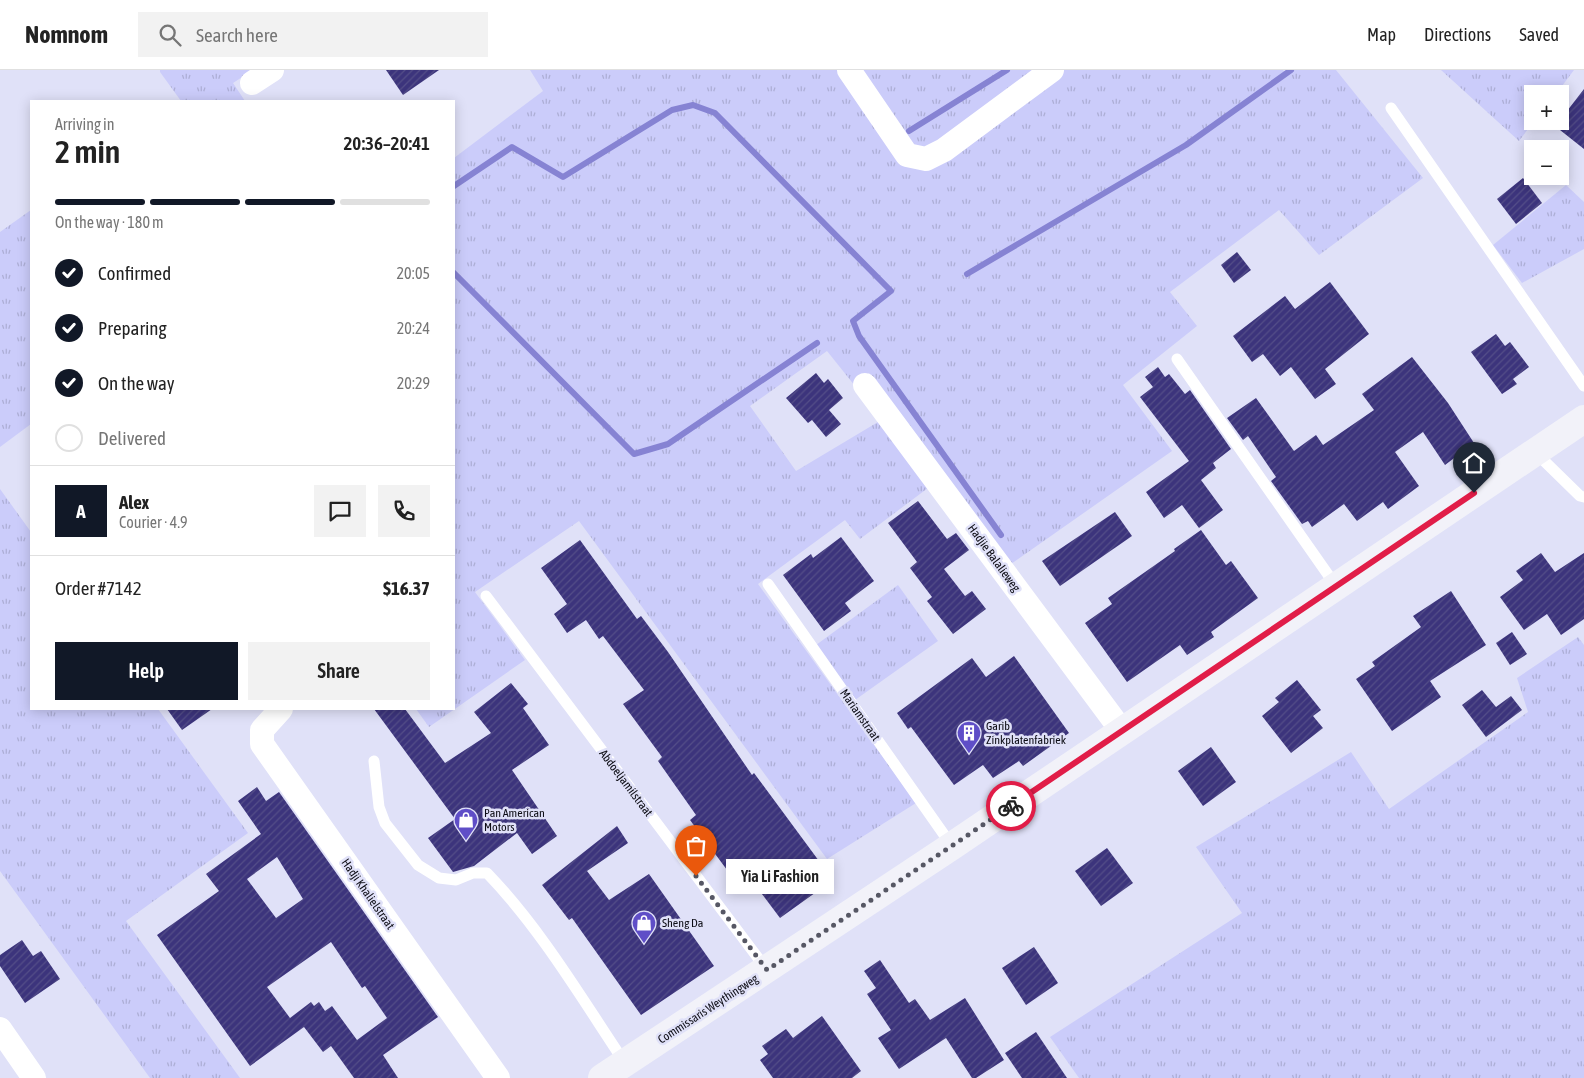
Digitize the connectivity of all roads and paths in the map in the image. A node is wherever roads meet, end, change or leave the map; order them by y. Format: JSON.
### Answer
{"nodes":[{"id":1,"x":272,"y":70,"type":"edge"},
{"id":2,"x":849,"y":70,"type":"edge"},
{"id":3,"x":1052,"y":70,"type":"edge"},
{"id":4,"x":252,"y":83,"type":"dead end"},
{"id":5,"x":1391,"y":108,"type":"dead end"},
{"id":6,"x":1177,"y":359,"type":"dead end"},
{"id":7,"x":866,"y":385,"type":"dead end"},
{"id":8,"x":1584,"y":386,"type":"edge"},
{"id":9,"x":1584,"y":419,"type":"edge"},
{"id":10,"x":1535,"y":452,"type":"junction"},
{"id":11,"x":1584,"y":497,"type":"edge"},
{"id":12,"x":768,"y":584,"type":"dead end"},
{"id":13,"x":1336,"y":586,"type":"junction"},
{"id":14,"x":486,"y":596,"type":"dead end"},
{"id":15,"x":280,"y":710,"type":"edge"},
{"id":16,"x":1122,"y":732,"type":"junction"},
{"id":17,"x":374,"y":761,"type":"dead end"},
{"id":18,"x":952,"y":846,"type":"junction"},
{"id":19,"x":767,"y":970,"type":"junction"},
{"id":20,"x":0,"y":1029,"type":"edge"},
{"id":21,"x":625,"y":1063,"type":"junction"},
{"id":22,"x":34,"y":1078,"type":"edge"},
{"id":23,"x":498,"y":1078,"type":"edge"},
{"id":24,"x":602,"y":1078,"type":"edge"}],
"edges":[{"from":1,"to":4,"type":"street"},
{"from":2,"to":3,"type":"street"},
{"from":5,"to":8,"type":"lane"},
{"from":6,"to":13,"type":"lane"},
{"from":7,"to":16,"type":"street","name":"Hadjie Balalieweg"},
{"from":9,"to":10,"type":"main road","name":"Commissaris Weythingweg"},
{"from":10,"to":11,"type":"lane"},
{"from":10,"to":13,"type":"main road","name":"Commissaris Weythingweg"},
{"from":12,"to":18,"type":"lane","name":"Mariamstraat"},
{"from":13,"to":16,"type":"main road","name":"Commissaris Weythingweg"},
{"from":14,"to":19,"type":"lane","name":"Abdoeljamilstraat"},
{"from":15,"to":23,"type":"street","name":"Hadji Khalielstraat"},
{"from":16,"to":18,"type":"main road","name":"Commissaris Weythingweg"},
{"from":17,"to":21,"type":"lane"},
{"from":18,"to":19,"type":"main road","name":"Commissaris Weythingweg"},
{"from":19,"to":21,"type":"main road","name":"Commissaris Weythingweg"},
{"from":20,"to":22,"type":"street"},
{"from":21,"to":24,"type":"main road","name":"Commissaris Weythingweg"}]}
